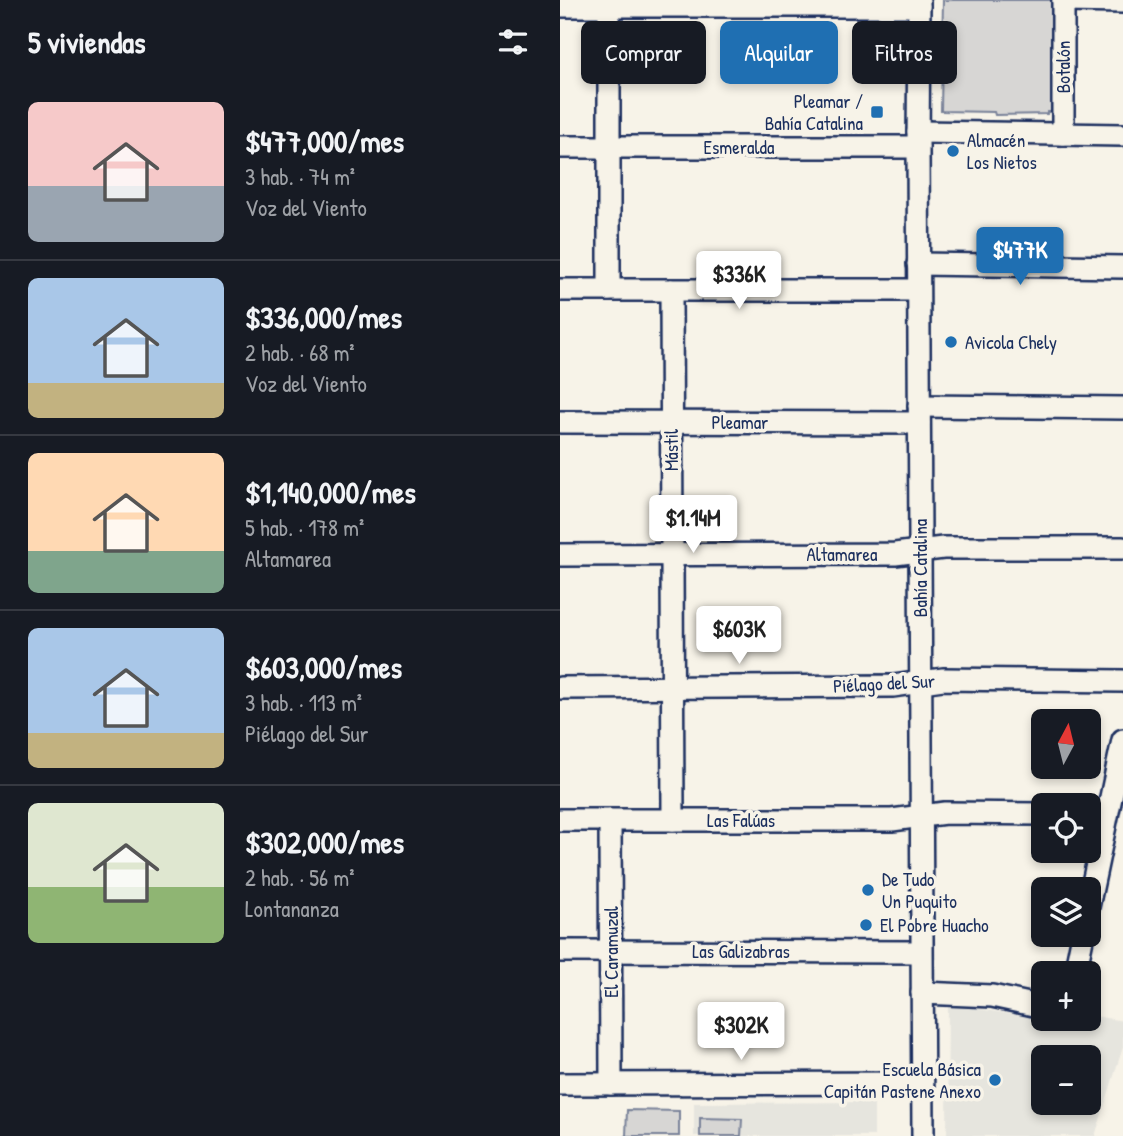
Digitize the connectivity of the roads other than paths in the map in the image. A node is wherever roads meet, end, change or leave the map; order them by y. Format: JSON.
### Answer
{"nodes":[{"id":1,"x":1063,"y":0,"type":"edge"},
{"id":2,"x":1123,"y":2,"type":"edge"},
{"id":3,"x":919,"y":3,"type":"edge"},
{"id":4,"x":560,"y":6,"type":"edge"},
{"id":5,"x":609,"y":6,"type":"junction"},
{"id":6,"x":1063,"y":134,"type":"junction"},
{"id":7,"x":1123,"y":135,"type":"edge"},
{"id":8,"x":918,"y":139,"type":"junction"},
{"id":9,"x":560,"y":147,"type":"edge"},
{"id":10,"x":609,"y":147,"type":"junction"},
{"id":11,"x":918,"y":264,"type":"junction"},
{"id":12,"x":1123,"y":267,"type":"edge"},
{"id":13,"x":560,"y":290,"type":"edge"},
{"id":14,"x":609,"y":290,"type":"junction"},
{"id":15,"x":671,"y":290,"type":"junction"},
{"id":16,"x":918,"y":290,"type":"junction"},
{"id":17,"x":1123,"y":408,"type":"edge"},
{"id":18,"x":919,"y":414,"type":"junction"},
{"id":19,"x":560,"y":422,"type":"edge"},
{"id":20,"x":671,"y":422,"type":"junction"},
{"id":21,"x":1123,"y":548,"type":"edge"},
{"id":22,"x":920,"y":551,"type":"junction"},
{"id":23,"x":560,"y":555,"type":"edge"},
{"id":24,"x":672,"y":555,"type":"junction"},
{"id":25,"x":1123,"y":681,"type":"edge"},
{"id":26,"x":920,"y":682,"type":"junction"},
{"id":27,"x":672,"y":687,"type":"junction"},
{"id":28,"x":560,"y":688,"type":"edge"},
{"id":29,"x":1123,"y":740,"type":"edge"},
{"id":30,"x":1101,"y":806,"type":"edge"},
{"id":31,"x":1031,"y":814,"type":"edge"},
{"id":32,"x":921,"y":816,"type":"junction"},
{"id":33,"x":560,"y":820,"type":"edge"},
{"id":34,"x":610,"y":820,"type":"junction"},
{"id":35,"x":673,"y":820,"type":"junction"},
{"id":36,"x":560,"y":951,"type":"edge"},
{"id":37,"x":611,"y":951,"type":"junction"},
{"id":38,"x":921,"y":952,"type":"junction"},
{"id":39,"x":922,"y":993,"type":"junction"},
{"id":40,"x":1031,"y":1004,"type":"edge"},
{"id":41,"x":922,"y":1083,"type":"junction"},
{"id":42,"x":560,"y":1084,"type":"edge"},
{"id":43,"x":611,"y":1084,"type":"junction"},
{"id":44,"x":923,"y":1136,"type":"edge"}],
"edges":[{"from":1,"to":2,"type":"street"},
{"from":1,"to":6,"type":"street","name":"Botalón"},
{"from":3,"to":5,"type":"street"},
{"from":3,"to":8,"type":"street","name":"Bahía Catalina"},
{"from":4,"to":5,"type":"street"},
{"from":5,"to":10,"type":"street"},
{"from":6,"to":7,"type":"street","name":"Esmeralda"},
{"from":6,"to":8,"type":"street","name":"Esmeralda"},
{"from":8,"to":10,"type":"street","name":"Esmeralda"},
{"from":8,"to":11,"type":"street","name":"Bahía Catalina"},
{"from":9,"to":10,"type":"street","name":"Esmeralda"},
{"from":10,"to":14,"type":"street"},
{"from":11,"to":12,"type":"street"},
{"from":11,"to":16,"type":"street","name":"Bahía Catalina"},
{"from":13,"to":14,"type":"street"},
{"from":14,"to":15,"type":"street"},
{"from":15,"to":16,"type":"street"},
{"from":15,"to":20,"type":"street","name":"Mástil"},
{"from":16,"to":18,"type":"street","name":"Bahía Catalina"},
{"from":17,"to":18,"type":"street","name":"Pleamar"},
{"from":18,"to":20,"type":"street","name":"Pleamar"},
{"from":18,"to":22,"type":"street","name":"Bahía Catalina"},
{"from":19,"to":20,"type":"street","name":"Pleamar"},
{"from":20,"to":24,"type":"street","name":"Mástil"},
{"from":21,"to":22,"type":"street","name":"Altamarea"},
{"from":22,"to":24,"type":"street","name":"Altamarea"},
{"from":22,"to":26,"type":"street","name":"Bahía Catalina"},
{"from":23,"to":24,"type":"street","name":"Altamarea"},
{"from":24,"to":27,"type":"street","name":"Mástil"},
{"from":25,"to":26,"type":"street","name":"Piélago del Sur"},
{"from":26,"to":27,"type":"street","name":"Piélago del Sur"},
{"from":26,"to":32,"type":"street","name":"Bahía Catalina"},
{"from":27,"to":28,"type":"street","name":"Piélago del Sur"},
{"from":27,"to":35,"type":"street","name":"Mástil"},
{"from":29,"to":30,"type":"street"},
{"from":31,"to":32,"type":"street","name":"Las Falúas"},
{"from":32,"to":35,"type":"street","name":"Las Falúas"},
{"from":32,"to":38,"type":"street","name":"Bahía Catalina"},
{"from":33,"to":34,"type":"street","name":"Las Falúas"},
{"from":34,"to":35,"type":"street","name":"Las Falúas"},
{"from":34,"to":37,"type":"street","name":"El Caramuzal"},
{"from":36,"to":37,"type":"street","name":"Las Galizabras"},
{"from":37,"to":38,"type":"street","name":"Las Galizabras"},
{"from":37,"to":43,"type":"street","name":"El Caramuzal"},
{"from":38,"to":39,"type":"street","name":"Bahía Catalina"},
{"from":39,"to":40,"type":"street"},
{"from":39,"to":41,"type":"street","name":"Bahía Catalina"},
{"from":41,"to":43,"type":"street"},
{"from":41,"to":44,"type":"street","name":"Bahía Catalina"},
{"from":42,"to":43,"type":"street"}]}
